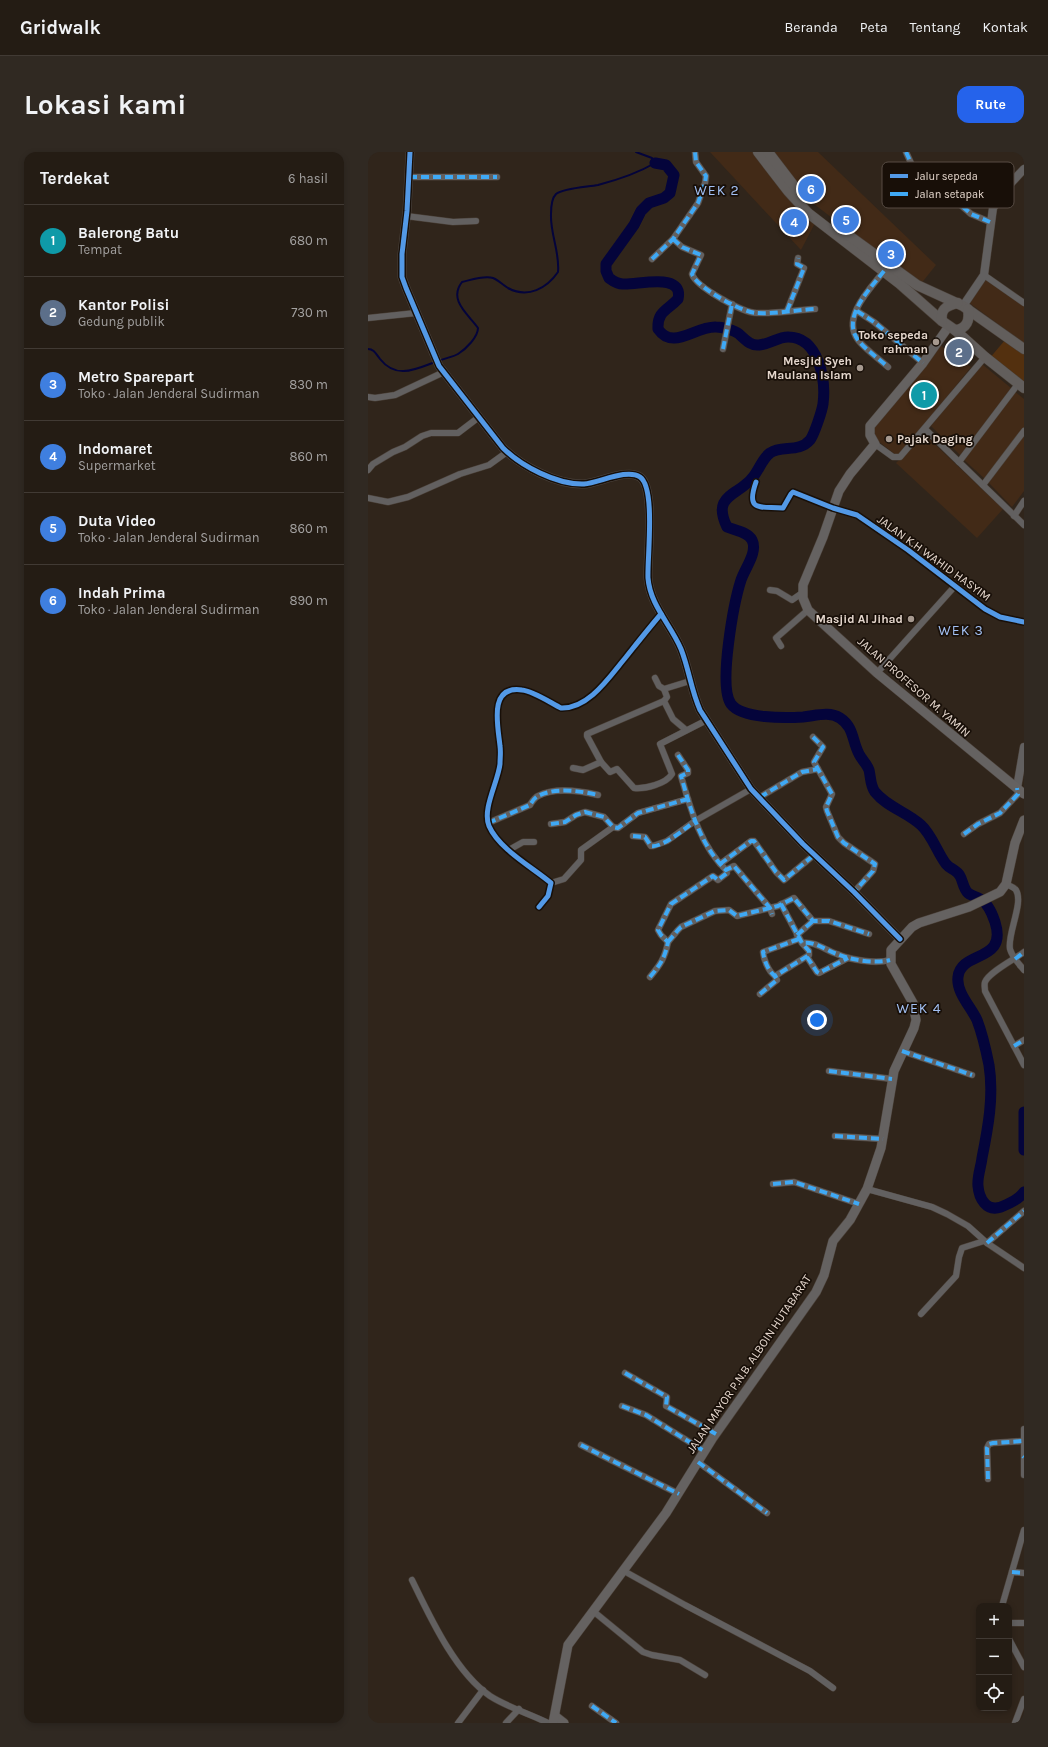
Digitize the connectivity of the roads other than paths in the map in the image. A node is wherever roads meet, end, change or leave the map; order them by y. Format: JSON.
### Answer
{"nodes":[{"id":1,"x":410,"y":152,"type":"edge"},
{"id":2,"x":695,"y":152,"type":"edge"},
{"id":3,"x":758,"y":152,"type":"edge"},
{"id":4,"x":768,"y":152,"type":"edge"},
{"id":5,"x":906,"y":152,"type":"edge"},
{"id":6,"x":910,"y":162,"type":"edge"},
{"id":7,"x":1024,"y":169,"type":"edge"},
{"id":8,"x":497,"y":177,"type":"dead end"},
{"id":9,"x":409,"y":178,"type":"junction"},
{"id":10,"x":1014,"y":181,"type":"edge"},
{"id":11,"x":964,"y":208,"type":"edge"},
{"id":12,"x":994,"y":208,"type":"edge"},
{"id":13,"x":406,"y":216,"type":"junction"},
{"id":14,"x":476,"y":221,"type":"dead end"},
{"id":15,"x":990,"y":222,"type":"junction"},
{"id":16,"x":673,"y":239,"type":"junction"},
{"id":17,"x":798,"y":258,"type":"dead end"},
{"id":18,"x":652,"y":259,"type":"dead end"},
{"id":19,"x":884,"y":271,"type":"junction"},
{"id":20,"x":984,"y":275,"type":"junction"},
{"id":21,"x":1024,"y":303,"type":"edge"},
{"id":22,"x":732,"y":304,"type":"junction"},
{"id":23,"x":963,"y":306,"type":"junction"},
{"id":24,"x":815,"y":309,"type":"dead end"},
{"id":25,"x":787,"y":311,"type":"junction"},
{"id":26,"x":857,"y":311,"type":"junction"},
{"id":27,"x":416,"y":313,"type":"junction"},
{"id":28,"x":368,"y":318,"type":"edge"},
{"id":29,"x":949,"y":326,"type":"junction"},
{"id":30,"x":723,"y":349,"type":"dead end"},
{"id":31,"x":1024,"y":349,"type":"edge"},
{"id":32,"x":985,"y":357,"type":"junction"},
{"id":33,"x":923,"y":363,"type":"junction"},
{"id":34,"x":888,"y":367,"type":"dead end"},
{"id":35,"x":442,"y":369,"type":"junction"},
{"id":36,"x":1021,"y":386,"type":"edge"},
{"id":37,"x":368,"y":397,"type":"edge"},
{"id":38,"x":479,"y":418,"type":"junction"},
{"id":39,"x":925,"y":428,"type":"junction"},
{"id":40,"x":1024,"y":431,"type":"edge"},
{"id":41,"x":875,"y":444,"type":"junction"},
{"id":42,"x":507,"y":452,"type":"junction"},
{"id":43,"x":959,"y":462,"type":"junction"},
{"id":44,"x":368,"y":470,"type":"edge"},
{"id":45,"x":756,"y":482,"type":"dead end"},
{"id":46,"x":982,"y":485,"type":"junction"},
{"id":47,"x":368,"y":498,"type":"edge"},
{"id":48,"x":1024,"y":501,"type":"edge"},
{"id":49,"x":833,"y":508,"type":"junction"},
{"id":50,"x":1014,"y":516,"type":"junction"},
{"id":51,"x":1024,"y":525,"type":"edge"},
{"id":52,"x":955,"y":586,"type":"junction"},
{"id":53,"x":770,"y":590,"type":"dead end"},
{"id":54,"x":802,"y":594,"type":"junction"},
{"id":55,"x":808,"y":610,"type":"junction"},
{"id":56,"x":661,"y":614,"type":"junction"},
{"id":57,"x":1024,"y":622,"type":"edge"},
{"id":58,"x":781,"y":646,"type":"dead end"},
{"id":59,"x":877,"y":673,"type":"junction"},
{"id":60,"x":655,"y":678,"type":"dead end"},
{"id":61,"x":690,"y":681,"type":"junction"},
{"id":62,"x":664,"y":689,"type":"junction"},
{"id":63,"x":664,"y":701,"type":"junction"},
{"id":64,"x":707,"y":720,"type":"junction"},
{"id":65,"x":686,"y":730,"type":"junction"},
{"id":66,"x":813,"y":737,"type":"dead end"},
{"id":67,"x":1024,"y":747,"type":"edge"},
{"id":68,"x":678,"y":755,"type":"dead end"},
{"id":69,"x":602,"y":762,"type":"junction"},
{"id":70,"x":573,"y":768,"type":"dead end"},
{"id":71,"x":818,"y":769,"type":"junction"},
{"id":72,"x":752,"y":789,"type":"junction"},
{"id":73,"x":1021,"y":791,"type":"edge"},
{"id":74,"x":598,"y":794,"type":"dead end"},
{"id":75,"x":760,"y":797,"type":"junction"},
{"id":76,"x":688,"y":799,"type":"junction"},
{"id":77,"x":1024,"y":820,"type":"edge"},
{"id":78,"x":695,"y":821,"type":"junction"},
{"id":79,"x":488,"y":823,"type":"junction"},
{"id":80,"x":551,"y":824,"type":"dead end"},
{"id":81,"x":613,"y":827,"type":"junction"},
{"id":82,"x":964,"y":834,"type":"dead end"},
{"id":83,"x":633,"y":836,"type":"dead end"},
{"id":84,"x":534,"y":842,"type":"dead end"},
{"id":85,"x":509,"y":850,"type":"junction"},
{"id":86,"x":814,"y":855,"type":"junction"},
{"id":87,"x":720,"y":864,"type":"junction"},
{"id":88,"x":726,"y":870,"type":"junction"},
{"id":89,"x":551,"y":883,"type":"junction"},
{"id":90,"x":1003,"y":888,"type":"junction"},
{"id":91,"x":854,"y":892,"type":"junction"},
{"id":92,"x":781,"y":904,"type":"junction"},
{"id":93,"x":539,"y":907,"type":"dead end"},
{"id":94,"x":771,"y":911,"type":"junction"},
{"id":95,"x":813,"y":921,"type":"junction"},
{"id":96,"x":868,"y":934,"type":"dead end"},
{"id":97,"x":799,"y":939,"type":"junction"},
{"id":98,"x":900,"y":939,"type":"junction"},
{"id":99,"x":668,"y":942,"type":"junction"},
{"id":100,"x":1024,"y":952,"type":"edge"},
{"id":101,"x":807,"y":957,"type":"junction"},
{"id":102,"x":848,"y":958,"type":"junction"},
{"id":103,"x":1015,"y":959,"type":"junction"},
{"id":104,"x":890,"y":960,"type":"junction"},
{"id":105,"x":1024,"y":970,"type":"edge"},
{"id":106,"x":775,"y":976,"type":"junction"},
{"id":107,"x":650,"y":977,"type":"dead end"},
{"id":108,"x":760,"y":994,"type":"dead end"},
{"id":109,"x":1024,"y":1040,"type":"edge"},
{"id":110,"x":1014,"y":1046,"type":"junction"},
{"id":111,"x":902,"y":1051,"type":"junction"},
{"id":112,"x":1024,"y":1065,"type":"edge"},
{"id":113,"x":829,"y":1072,"type":"dead end"},
{"id":114,"x":972,"y":1075,"type":"dead end"},
{"id":115,"x":892,"y":1079,"type":"junction"},
{"id":116,"x":836,"y":1136,"type":"dead end"},
{"id":117,"x":883,"y":1139,"type":"junction"},
{"id":118,"x":773,"y":1184,"type":"dead end"},
{"id":119,"x":867,"y":1189,"type":"junction"},
{"id":120,"x":859,"y":1204,"type":"junction"},
{"id":121,"x":1024,"y":1211,"type":"edge"},
{"id":122,"x":986,"y":1242,"type":"junction"},
{"id":123,"x":1024,"y":1268,"type":"edge"},
{"id":124,"x":921,"y":1314,"type":"dead end"},
{"id":125,"x":625,"y":1373,"type":"dead end"},
{"id":126,"x":622,"y":1406,"type":"dead end"},
{"id":127,"x":1024,"y":1429,"type":"edge"},
{"id":128,"x":716,"y":1434,"type":"junction"},
{"id":129,"x":1023,"y":1441,"type":"edge"},
{"id":130,"x":581,"y":1445,"type":"dead end"},
{"id":131,"x":704,"y":1451,"type":"junction"},
{"id":132,"x":1024,"y":1456,"type":"edge"},
{"id":133,"x":698,"y":1462,"type":"junction"},
{"id":134,"x":1024,"y":1475,"type":"edge"},
{"id":135,"x":988,"y":1479,"type":"dead end"},
{"id":136,"x":679,"y":1494,"type":"junction"},
{"id":137,"x":767,"y":1513,"type":"dead end"},
{"id":138,"x":1024,"y":1530,"type":"edge"},
{"id":139,"x":624,"y":1570,"type":"junction"},
{"id":140,"x":1012,"y":1572,"type":"junction"},
{"id":141,"x":1024,"y":1573,"type":"edge"},
{"id":142,"x":412,"y":1580,"type":"dead end"},
{"id":143,"x":1003,"y":1603,"type":"edge"},
{"id":144,"x":593,"y":1611,"type":"junction"},
{"id":145,"x":1012,"y":1623,"type":"edge"},
{"id":146,"x":1024,"y":1623,"type":"edge"},
{"id":147,"x":1012,"y":1644,"type":"edge"},
{"id":148,"x":1022,"y":1661,"type":"edge"},
{"id":149,"x":1024,"y":1667,"type":"edge"},
{"id":150,"x":705,"y":1675,"type":"dead end"},
{"id":151,"x":833,"y":1688,"type":"dead end"},
{"id":152,"x":483,"y":1690,"type":"junction"},
{"id":153,"x":1024,"y":1700,"type":"edge"},
{"id":154,"x":592,"y":1706,"type":"dead end"},
{"id":155,"x":519,"y":1709,"type":"junction"},
{"id":156,"x":554,"y":1719,"type":"edge"},
{"id":157,"x":458,"y":1723,"type":"edge"},
{"id":158,"x":506,"y":1723,"type":"edge"},
{"id":159,"x":548,"y":1723,"type":"edge"},
{"id":160,"x":564,"y":1723,"type":"edge"},
{"id":161,"x":616,"y":1723,"type":"edge"},
{"id":162,"x":1015,"y":1723,"type":"edge"}],
"edges":[{"from":1,"to":9,"type":"street"},
{"from":2,"to":16,"type":"street"},
{"from":3,"to":19,"type":"highway"},
{"from":4,"to":23,"type":"highway"},
{"from":5,"to":6,"type":"street"},
{"from":7,"to":10,"type":"street"},
{"from":8,"to":9,"type":"street"},
{"from":9,"to":13,"type":"street"},
{"from":11,"to":15,"type":"street"},
{"from":12,"to":15,"type":"street"},
{"from":13,"to":14,"type":"street"},
{"from":13,"to":27,"type":"street"},
{"from":15,"to":20,"type":"street"},
{"from":16,"to":18,"type":"street"},
{"from":16,"to":22,"type":"street"},
{"from":17,"to":25,"type":"street"},
{"from":19,"to":26,"type":"street"},
{"from":19,"to":29,"type":"highway"},
{"from":20,"to":21,"type":"street"},
{"from":20,"to":23,"type":"street"},
{"from":22,"to":25,"type":"street"},
{"from":22,"to":30,"type":"street"},
{"from":23,"to":29,"type":"highway"},
{"from":23,"to":29,"type":"highway"},
{"from":23,"to":31,"type":"highway"},
{"from":24,"to":25,"type":"street"},
{"from":26,"to":33,"type":"street"},
{"from":26,"to":34,"type":"street"},
{"from":27,"to":28,"type":"street"},
{"from":27,"to":35,"type":"street"},
{"from":29,"to":32,"type":"highway"},
{"from":29,"to":33,"type":"main road"},
{"from":32,"to":36,"type":"highway"},
{"from":32,"to":39,"type":"street"},
{"from":33,"to":41,"type":"main road"},
{"from":35,"to":37,"type":"street"},
{"from":35,"to":38,"type":"street"},
{"from":36,"to":43,"type":"street"},
{"from":38,"to":42,"type":"street"},
{"from":38,"to":44,"type":"street"},
{"from":39,"to":41,"type":"street"},
{"from":39,"to":43,"type":"street"},
{"from":40,"to":46,"type":"street"},
{"from":41,"to":49,"type":"main road"},
{"from":42,"to":47,"type":"street"},
{"from":42,"to":56,"type":"street"},
{"from":43,"to":46,"type":"street"},
{"from":45,"to":49,"type":"street","name":"JALAN K.H WAHID HASYIM"},
{"from":46,"to":50,"type":"street"},
{"from":48,"to":50,"type":"street"},
{"from":49,"to":52,"type":"street","name":"JALAN K.H WAHID HASYIM"},
{"from":49,"to":54,"type":"main road"},
{"from":50,"to":51,"type":"street"},
{"from":52,"to":57,"type":"street","name":"JALAN K.H WAHID HASYIM"},
{"from":52,"to":59,"type":"street"},
{"from":53,"to":54,"type":"street"},
{"from":54,"to":55,"type":"main road","name":"JALAN PROFESOR M. YAMIN"},
{"from":55,"to":58,"type":"street"},
{"from":55,"to":59,"type":"main road","name":"JALAN PROFESOR M. YAMIN"},
{"from":56,"to":61,"type":"street"},
{"from":56,"to":79,"type":"street"},
{"from":59,"to":73,"type":"main road","name":"JALAN PROFESOR M. YAMIN"},
{"from":60,"to":62,"type":"street"},
{"from":61,"to":62,"type":"street"},
{"from":61,"to":64,"type":"street"},
{"from":62,"to":63,"type":"street"},
{"from":63,"to":65,"type":"street"},
{"from":63,"to":69,"type":"street"},
{"from":64,"to":65,"type":"street"},
{"from":64,"to":72,"type":"street"},
{"from":65,"to":69,"type":"street"},
{"from":66,"to":71,"type":"street"},
{"from":67,"to":73,"type":"street"},
{"from":68,"to":76,"type":"street"},
{"from":69,"to":70,"type":"street"},
{"from":71,"to":75,"type":"street"},
{"from":71,"to":91,"type":"street"},
{"from":72,"to":75,"type":"street"},
{"from":72,"to":78,"type":"street"},
{"from":73,"to":82,"type":"street"},
{"from":74,"to":79,"type":"street"},
{"from":75,"to":86,"type":"street"},
{"from":76,"to":78,"type":"street"},
{"from":76,"to":81,"type":"street"},
{"from":77,"to":90,"type":"main road"},
{"from":78,"to":83,"type":"street"},
{"from":78,"to":87,"type":"street"},
{"from":79,"to":85,"type":"street"},
{"from":80,"to":81,"type":"street"},
{"from":81,"to":89,"type":"street"},
{"from":84,"to":85,"type":"street"},
{"from":85,"to":89,"type":"street"},
{"from":86,"to":87,"type":"street"},
{"from":86,"to":91,"type":"street"},
{"from":87,"to":88,"type":"street"},
{"from":88,"to":94,"type":"street"},
{"from":88,"to":99,"type":"street"},
{"from":89,"to":93,"type":"street"},
{"from":90,"to":98,"type":"main road"},
{"from":90,"to":103,"type":"street"},
{"from":91,"to":98,"type":"street"},
{"from":92,"to":94,"type":"street"},
{"from":92,"to":95,"type":"street"},
{"from":92,"to":97,"type":"street"},
{"from":94,"to":99,"type":"street"},
{"from":95,"to":96,"type":"street"},
{"from":95,"to":97,"type":"street"},
{"from":97,"to":101,"type":"street"},
{"from":97,"to":102,"type":"street"},
{"from":97,"to":106,"type":"street"},
{"from":98,"to":104,"type":"main road"},
{"from":99,"to":107,"type":"street"},
{"from":100,"to":103,"type":"street"},
{"from":101,"to":102,"type":"street"},
{"from":101,"to":106,"type":"street"},
{"from":102,"to":104,"type":"street"},
{"from":103,"to":105,"type":"street"},
{"from":103,"to":110,"type":"street"},
{"from":104,"to":111,"type":"main road","name":"JALAN MAYOR P.N.B. ALBOIN HUTABARAT"},
{"from":106,"to":108,"type":"street"},
{"from":109,"to":110,"type":"street"},
{"from":110,"to":112,"type":"street"},
{"from":111,"to":114,"type":"street"},
{"from":111,"to":115,"type":"main road","name":"JALAN MAYOR P.N.B. ALBOIN HUTABARAT"},
{"from":113,"to":115,"type":"street"},
{"from":115,"to":117,"type":"main road","name":"JALAN MAYOR P.N.B. ALBOIN HUTABARAT"},
{"from":116,"to":117,"type":"street"},
{"from":117,"to":119,"type":"main road","name":"JALAN MAYOR P.N.B. ALBOIN HUTABARAT"},
{"from":118,"to":120,"type":"street"},
{"from":119,"to":120,"type":"main road","name":"JALAN MAYOR P.N.B. ALBOIN HUTABARAT"},
{"from":119,"to":122,"type":"street"},
{"from":120,"to":128,"type":"main road","name":"JALAN MAYOR P.N.B. ALBOIN HUTABARAT"},
{"from":121,"to":122,"type":"street"},
{"from":122,"to":123,"type":"street"},
{"from":122,"to":124,"type":"street"},
{"from":125,"to":128,"type":"street"},
{"from":126,"to":131,"type":"street"},
{"from":127,"to":129,"type":"street"},
{"from":128,"to":131,"type":"main road","name":"JALAN MAYOR P.N.B. ALBOIN HUTABARAT"},
{"from":129,"to":132,"type":"street"},
{"from":129,"to":135,"type":"street"},
{"from":130,"to":136,"type":"street"},
{"from":131,"to":133,"type":"main road","name":"JALAN MAYOR P.N.B. ALBOIN HUTABARAT"},
{"from":132,"to":134,"type":"street"},
{"from":133,"to":136,"type":"main road","name":"JALAN MAYOR P.N.B. ALBOIN HUTABARAT"},
{"from":133,"to":137,"type":"street"},
{"from":136,"to":139,"type":"main road","name":"JALAN MAYOR P.N.B. ALBOIN HUTABARAT"},
{"from":138,"to":140,"type":"street"},
{"from":139,"to":144,"type":"main road","name":"JALAN MAYOR P.N.B. ALBOIN HUTABARAT"},
{"from":139,"to":151,"type":"street"},
{"from":140,"to":141,"type":"street"},
{"from":140,"to":143,"type":"street"},
{"from":142,"to":152,"type":"street"},
{"from":144,"to":150,"type":"street"},
{"from":144,"to":156,"type":"main road","name":"JALAN MAYOR P.N.B. ALBOIN HUTABARAT"},
{"from":145,"to":146,"type":"street"},
{"from":147,"to":148,"type":"street"},
{"from":148,"to":149,"type":"street"},
{"from":152,"to":155,"type":"street"},
{"from":152,"to":157,"type":"street"},
{"from":153,"to":162,"type":"street"},
{"from":154,"to":161,"type":"street"},
{"from":155,"to":158,"type":"street"},
{"from":155,"to":159,"type":"street"},
{"from":156,"to":160,"type":"main road"}]}
